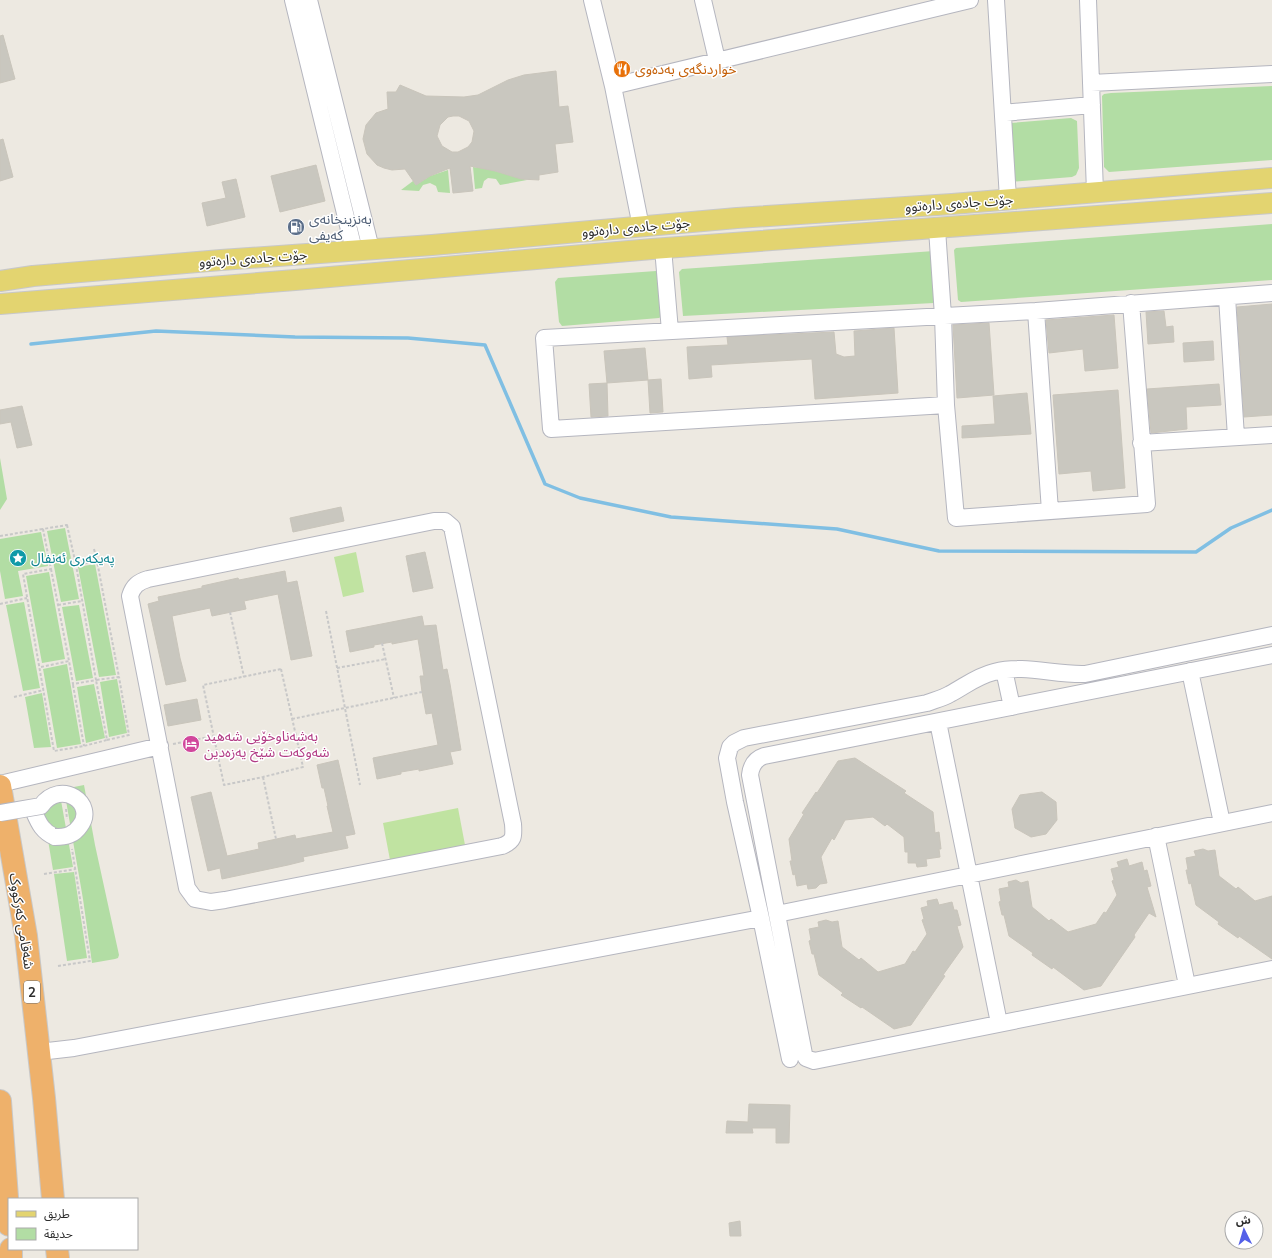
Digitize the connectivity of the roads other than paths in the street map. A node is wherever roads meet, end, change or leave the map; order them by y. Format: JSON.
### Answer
{"nodes":[{"id":1,"x":293,"y":0,"type":"edge"},
{"id":2,"x":309,"y":0,"type":"edge"},
{"id":3,"x":592,"y":0,"type":"edge"},
{"id":4,"x":703,"y":0,"type":"edge"},
{"id":5,"x":970,"y":0,"type":"edge"},
{"id":6,"x":996,"y":0,"type":"edge"},
{"id":7,"x":1088,"y":0,"type":"edge"},
{"id":8,"x":717,"y":60,"type":"junction"},
{"id":9,"x":1272,"y":74,"type":"edge"},
{"id":10,"x":1091,"y":83,"type":"junction"},
{"id":11,"x":613,"y":86,"type":"junction"},
{"id":12,"x":1092,"y":105,"type":"junction"},
{"id":13,"x":1003,"y":113,"type":"junction"},
{"id":14,"x":1272,"y":178,"type":"edge"},
{"id":15,"x":1095,"y":192,"type":"junction"},
{"id":16,"x":358,"y":196,"type":"junction"},
{"id":17,"x":1008,"y":199,"type":"junction"},
{"id":18,"x":341,"y":201,"type":"junction"},
{"id":19,"x":1272,"y":204,"type":"edge"},
{"id":20,"x":821,"y":213,"type":"junction"},
{"id":21,"x":640,"y":227,"type":"junction"},
{"id":22,"x":937,"y":228,"type":"junction"},
{"id":23,"x":823,"y":236,"type":"junction"},
{"id":24,"x":663,"y":248,"type":"junction"},
{"id":25,"x":362,"y":250,"type":"junction"},
{"id":26,"x":90,"y":272,"type":"junction"},
{"id":27,"x":0,"y":281,"type":"edge"},
{"id":28,"x":1272,"y":293,"type":"edge"},
{"id":29,"x":92,"y":296,"type":"junction"},
{"id":30,"x":1227,"y":297,"type":"junction"},
{"id":31,"x":1131,"y":303,"type":"junction"},
{"id":32,"x":0,"y":304,"type":"edge"},
{"id":33,"x":1036,"y":311,"type":"junction"},
{"id":34,"x":943,"y":316,"type":"junction"},
{"id":35,"x":670,"y":331,"type":"junction"},
{"id":36,"x":946,"y":405,"type":"junction"},
{"id":37,"x":1272,"y":435,"type":"edge"},
{"id":38,"x":1236,"y":437,"type":"junction"},
{"id":39,"x":1142,"y":443,"type":"junction"},
{"id":40,"x":1050,"y":511,"type":"junction"},
{"id":41,"x":1272,"y":635,"type":"edge"},
{"id":42,"x":1272,"y":655,"type":"edge"},
{"id":43,"x":1004,"y":670,"type":"junction"},
{"id":44,"x":1190,"y":671,"type":"junction"},
{"id":45,"x":1012,"y":707,"type":"junction"},
{"id":46,"x":938,"y":722,"type":"junction"},
{"id":47,"x":160,"y":746,"type":"junction"},
{"id":48,"x":0,"y":785,"type":"edge"},
{"id":49,"x":34,"y":812,"type":"dead end"},
{"id":50,"x":0,"y":813,"type":"edge"},
{"id":51,"x":1272,"y":813,"type":"edge"},
{"id":52,"x":1222,"y":823,"type":"junction"},
{"id":53,"x":1156,"y":836,"type":"junction"},
{"id":54,"x":969,"y":874,"type":"junction"},
{"id":55,"x":777,"y":914,"type":"junction"},
{"id":56,"x":761,"y":918,"type":"junction"},
{"id":57,"x":1272,"y":969,"type":"edge"},
{"id":58,"x":1187,"y":985,"type":"junction"},
{"id":59,"x":999,"y":1023,"type":"junction"},
{"id":60,"x":39,"y":1052,"type":"junction"},
{"id":61,"x":790,"y":1059,"type":"dead end"},
{"id":62,"x":0,"y":1102,"type":"edge"},
{"id":63,"x":53,"y":1198,"type":"edge"},
{"id":64,"x":8,"y":1211,"type":"edge"}],
"edges":[{"from":1,"to":18,"type":"street"},
{"from":2,"to":16,"type":"street"},
{"from":3,"to":11,"type":"street"},
{"from":4,"to":8,"type":"street"},
{"from":5,"to":8,"type":"street"},
{"from":6,"to":13,"type":"street"},
{"from":7,"to":10,"type":"street"},
{"from":8,"to":11,"type":"street"},
{"from":9,"to":10,"type":"street"},
{"from":10,"to":12,"type":"street"},
{"from":11,"to":21,"type":"street"},
{"from":12,"to":13,"type":"street"},
{"from":12,"to":15,"type":"street"},
{"from":13,"to":17,"type":"street"},
{"from":14,"to":15,"type":"main road","name":"جۆت جادەی دارەتوو"},
{"from":15,"to":17,"type":"main road","name":"جۆت جادەی دارەتوو"},
{"from":16,"to":18,"type":"street"},
{"from":16,"to":25,"type":"street"},
{"from":17,"to":20,"type":"main road","name":"جۆت جادەی دارەتوو"},
{"from":18,"to":25,"type":"street"},
{"from":19,"to":22,"type":"main road","name":"جۆت جادەی دارەتوو"},
{"from":20,"to":21,"type":"main road","name":"جۆت جادەی دارەتوو"},
{"from":20,"to":23,"type":"main road"},
{"from":21,"to":25,"type":"main road","name":"جۆت جادەی دارەتوو"},
{"from":22,"to":23,"type":"main road","name":"جۆت جادەی دارەتوو"},
{"from":22,"to":34,"type":"street"},
{"from":23,"to":24,"type":"main road","name":"جۆت جادەی دارەتوو"},
{"from":24,"to":29,"type":"main road","name":"جۆت جادەی دارەتوو"},
{"from":24,"to":35,"type":"street"},
{"from":25,"to":26,"type":"main road","name":"جۆت جادەی دارەتوو"},
{"from":26,"to":27,"type":"main road","name":"جۆت جادەی دارەتوو"},
{"from":26,"to":29,"type":"main road"},
{"from":28,"to":30,"type":"street"},
{"from":29,"to":32,"type":"main road","name":"جۆت جادەی دارەتوو"},
{"from":30,"to":31,"type":"street"},
{"from":30,"to":38,"type":"street"},
{"from":31,"to":33,"type":"street"},
{"from":31,"to":39,"type":"street"},
{"from":33,"to":34,"type":"street"},
{"from":33,"to":40,"type":"street"},
{"from":34,"to":35,"type":"street"},
{"from":34,"to":36,"type":"street"},
{"from":35,"to":36,"type":"street"},
{"from":36,"to":40,"type":"street"},
{"from":37,"to":38,"type":"street"},
{"from":38,"to":39,"type":"street"},
{"from":39,"to":40,"type":"street"},
{"from":41,"to":43,"type":"street"},
{"from":42,"to":44,"type":"street"},
{"from":43,"to":45,"type":"street"},
{"from":43,"to":56,"type":"street"},
{"from":44,"to":45,"type":"street"},
{"from":44,"to":52,"type":"street"},
{"from":45,"to":46,"type":"street"},
{"from":46,"to":54,"type":"street"},
{"from":46,"to":55,"type":"street"},
{"from":47,"to":47,"type":"street"},
{"from":47,"to":48,"type":"street"},
{"from":48,"to":60,"type":"highway","name":"شەقامی کەرکووک","number":"2"},
{"from":49,"to":50,"type":"street","bridge":true},
{"from":51,"to":52,"type":"street"},
{"from":52,"to":53,"type":"street"},
{"from":53,"to":54,"type":"street"},
{"from":53,"to":58,"type":"street"},
{"from":54,"to":55,"type":"street"},
{"from":54,"to":59,"type":"street"},
{"from":55,"to":59,"type":"street"},
{"from":56,"to":60,"type":"street"},
{"from":56,"to":61,"type":"street"},
{"from":57,"to":58,"type":"street"},
{"from":58,"to":59,"type":"street"},
{"from":60,"to":63,"type":"highway","name":"شەقامی کەرکووک","number":"2"},
{"from":62,"to":64,"type":"highway"}]}
